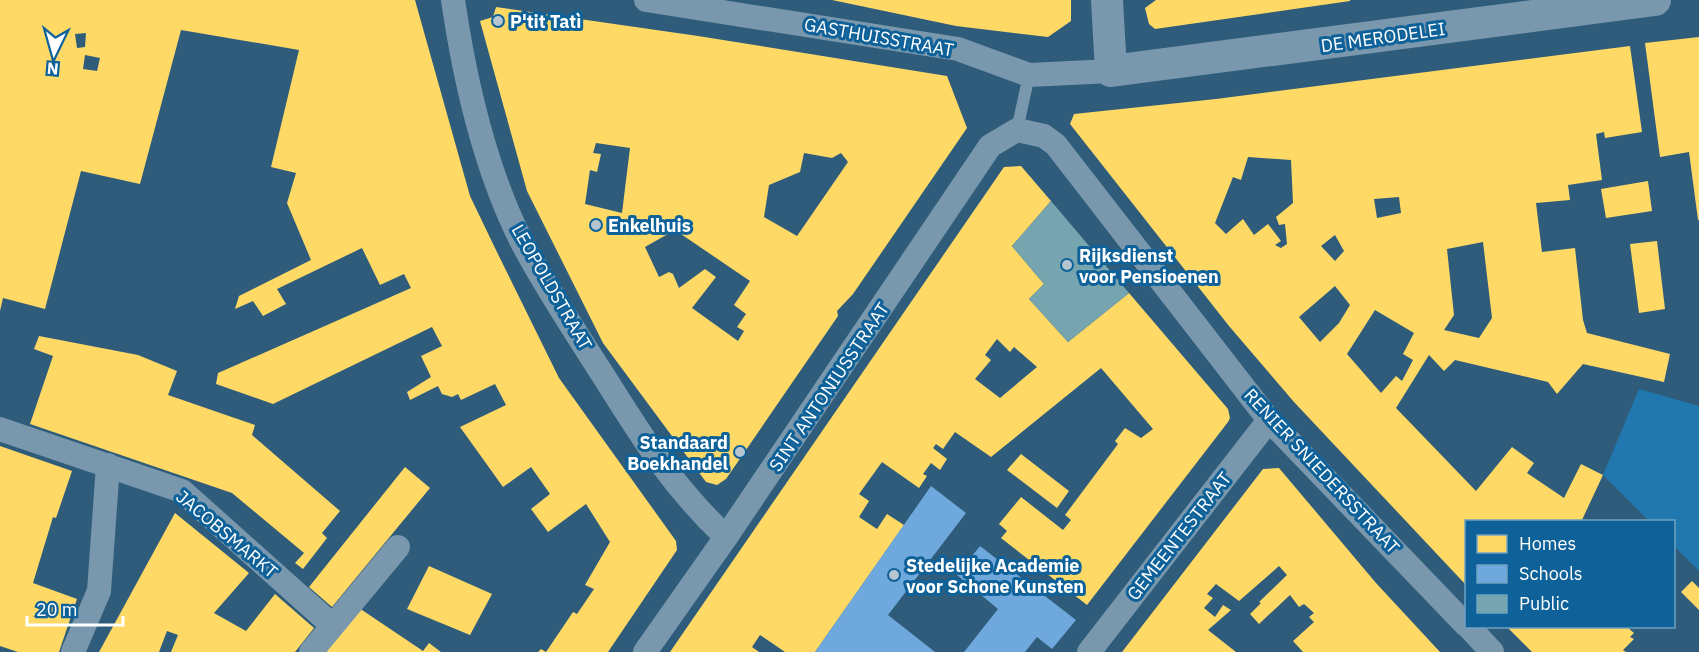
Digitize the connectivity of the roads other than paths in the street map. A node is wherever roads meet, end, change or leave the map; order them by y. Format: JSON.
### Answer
{"nodes":[{"id":1,"x":453,"y":0,"type":"edge"},
{"id":2,"x":646,"y":0,"type":"edge"},
{"id":3,"x":1107,"y":0,"type":"edge"},
{"id":4,"x":1655,"y":0,"type":"edge"},
{"id":5,"x":1111,"y":71,"type":"junction"},
{"id":6,"x":1029,"y":75,"type":"junction"},
{"id":7,"x":1017,"y":130,"type":"junction"},
{"id":8,"x":1269,"y":420,"type":"junction"},
{"id":9,"x":0,"y":429,"type":"edge"},
{"id":10,"x":108,"y":465,"type":"junction"},
{"id":11,"x":726,"y":537,"type":"junction"},
{"id":12,"x":398,"y":547,"type":"dead end"},
{"id":13,"x":1465,"y":624,"type":"edge"},
{"id":14,"x":332,"y":625,"type":"junction"},
{"id":15,"x":1469,"y":628,"type":"edge"},
{"id":16,"x":73,"y":652,"type":"edge"},
{"id":17,"x":311,"y":652,"type":"edge"},
{"id":18,"x":645,"y":652,"type":"edge"},
{"id":19,"x":1089,"y":652,"type":"edge"},
{"id":20,"x":1492,"y":652,"type":"edge"}],
"edges":[{"from":1,"to":11,"type":"street","name":"LEOPOLDSTRAAT"},
{"from":2,"to":6,"type":"street","name":"GASTHUISSTRAAT"},
{"from":3,"to":5,"type":"street"},
{"from":4,"to":5,"type":"street","name":"DE MERODELEI"},
{"from":5,"to":6,"type":"street","name":"GASTHUISSTRAAT"},
{"from":6,"to":7,"type":"lane"},
{"from":7,"to":8,"type":"street","name":"RENIER SNIEDERSSTRAAT"},
{"from":7,"to":11,"type":"street","name":"SINT ANTONIUSSTRAAT"},
{"from":8,"to":13,"type":"street","name":"RENIER SNIEDERSSTRAAT"},
{"from":8,"to":19,"type":"street","name":"GEMEENTESTRAAT"},
{"from":9,"to":10,"type":"street","name":"JACOBSMARKT"},
{"from":10,"to":14,"type":"street","name":"JACOBSMARKT"},
{"from":10,"to":16,"type":"street"},
{"from":11,"to":18,"type":"street","name":"SINT ANTONIUSSTRAAT"},
{"from":12,"to":14,"type":"street"},
{"from":14,"to":17,"type":"street"},
{"from":15,"to":20,"type":"street","name":"RENIER SNIEDERSSTRAAT"}]}
